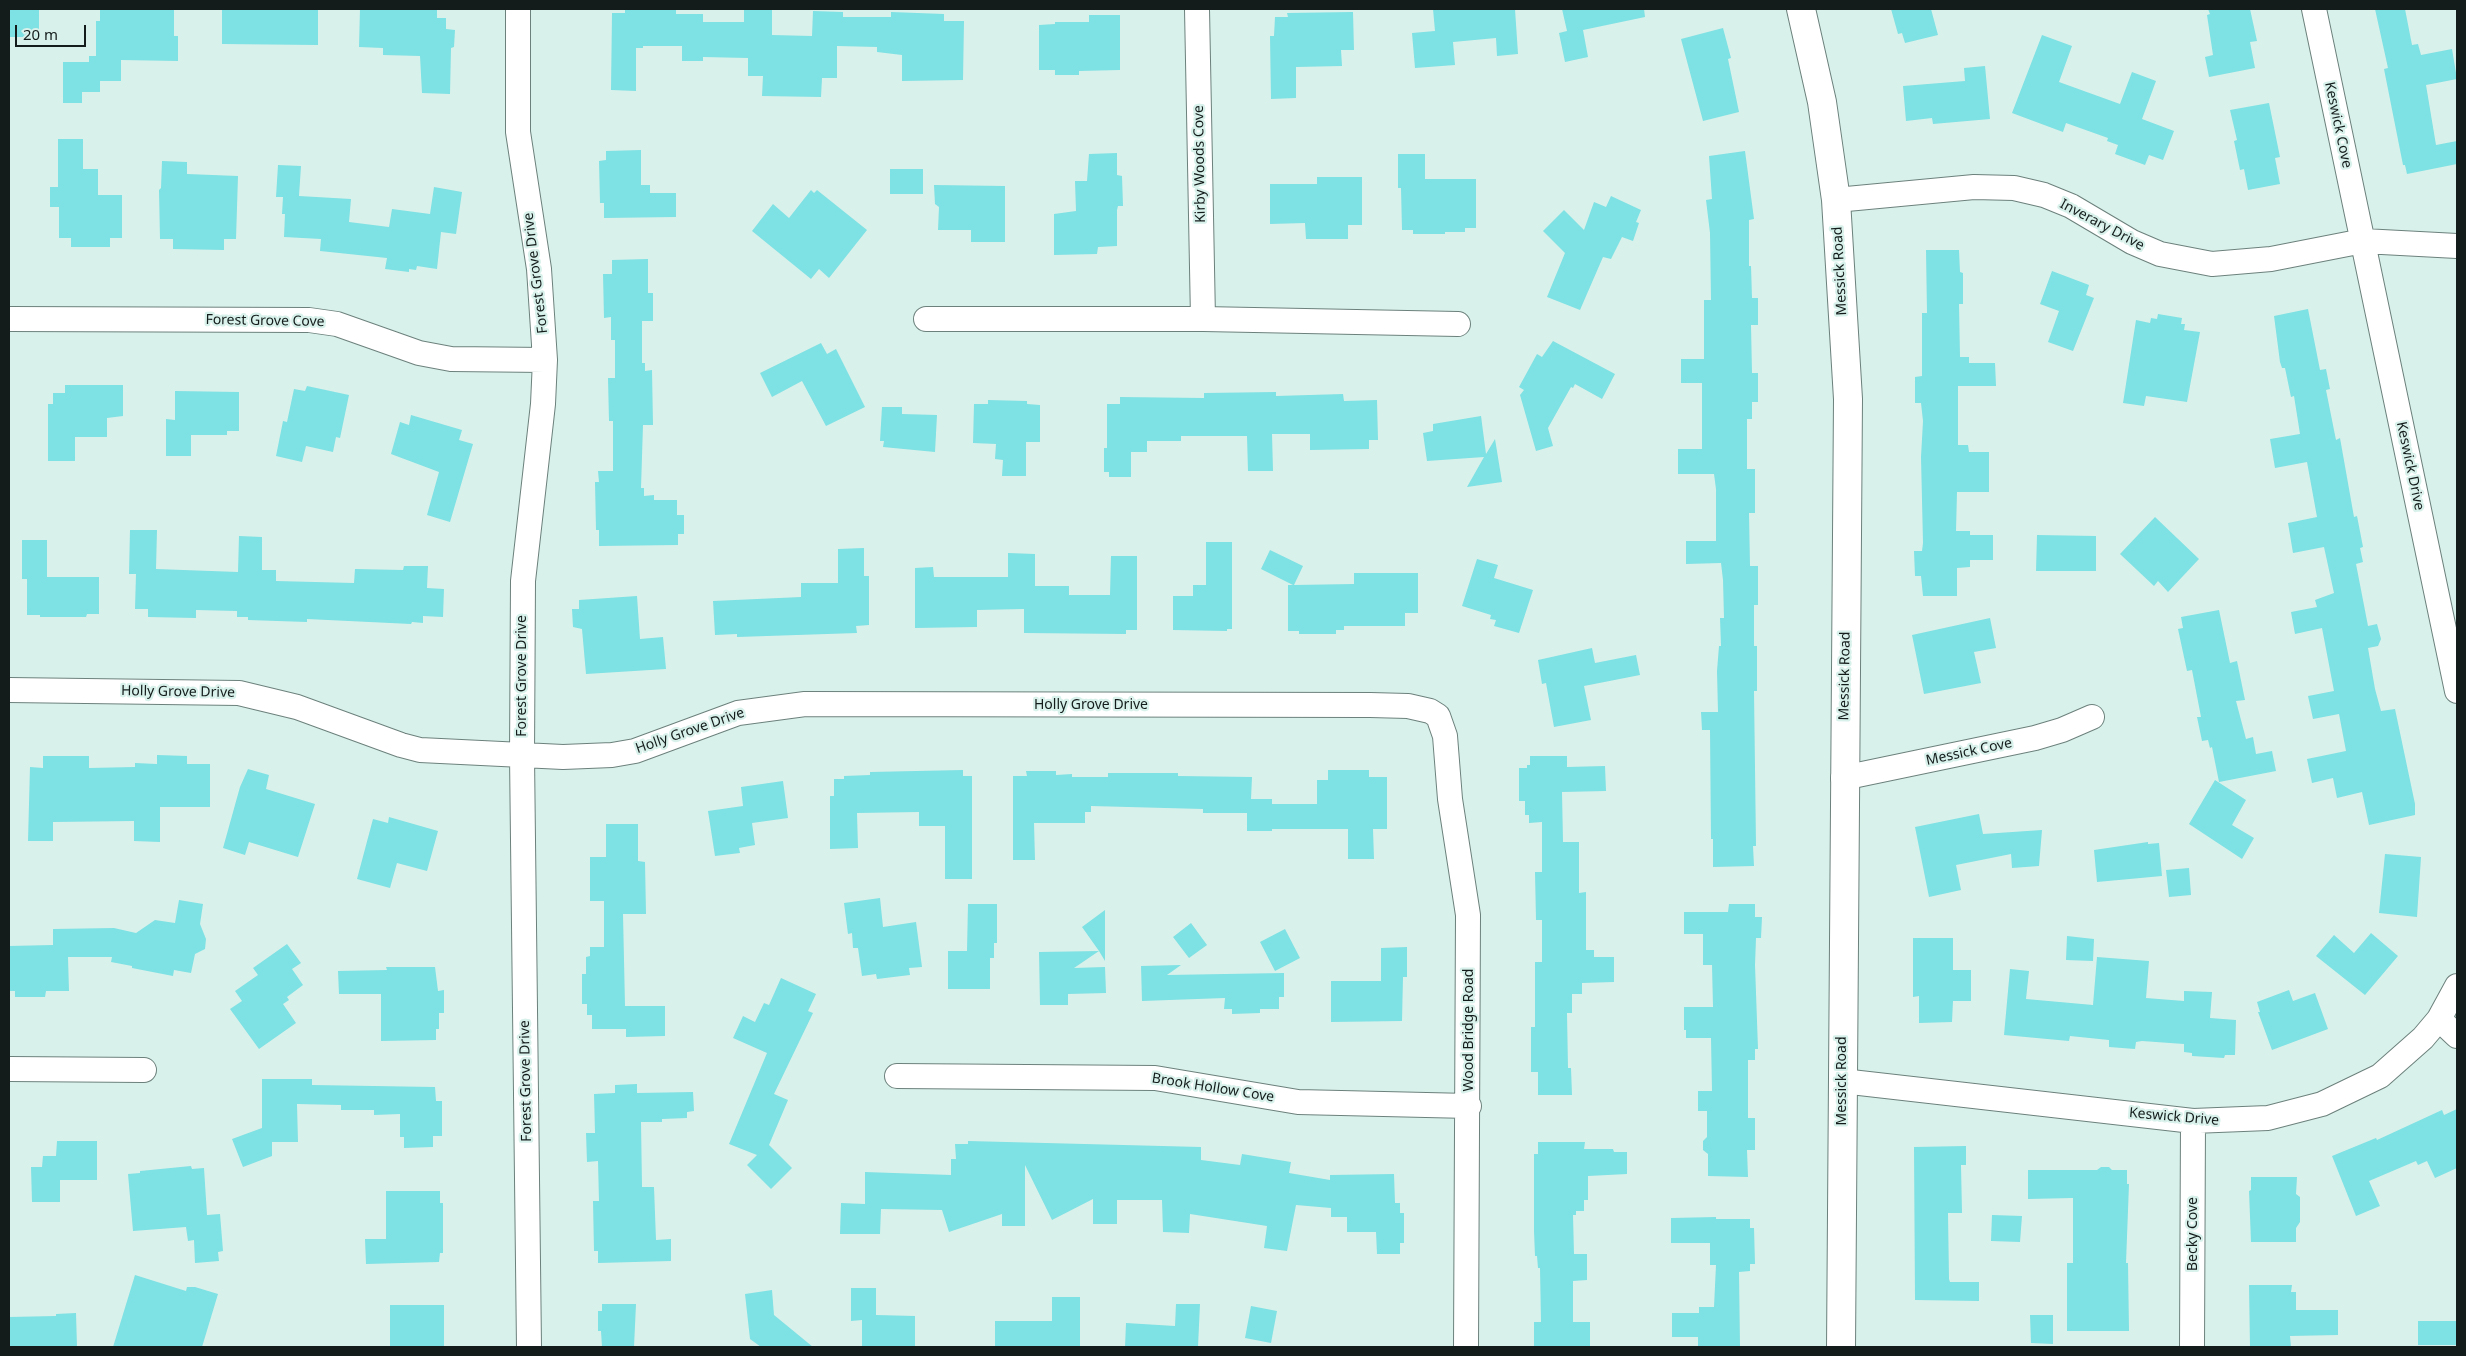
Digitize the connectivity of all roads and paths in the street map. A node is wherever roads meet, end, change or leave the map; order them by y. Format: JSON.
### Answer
{"nodes":[{"id":1,"x":518,"y":9,"type":"edge"},
{"id":2,"x":1197,"y":9,"type":"edge"},
{"id":3,"x":1801,"y":9,"type":"edge"},
{"id":4,"x":2314,"y":9,"type":"edge"},
{"id":5,"x":1836,"y":200,"type":"junction"},
{"id":6,"x":2363,"y":241,"type":"junction"},
{"id":7,"x":2457,"y":246,"type":"edge"},
{"id":8,"x":9,"y":319,"type":"edge"},
{"id":9,"x":926,"y":319,"type":"dead end"},
{"id":10,"x":1203,"y":319,"type":"junction"},
{"id":11,"x":1458,"y":324,"type":"dead end"},
{"id":12,"x":544,"y":360,"type":"junction"},
{"id":13,"x":9,"y":690,"type":"edge"},
{"id":14,"x":2457,"y":691,"type":"edge"},
{"id":15,"x":1438,"y":716,"type":"joint"},
{"id":16,"x":2092,"y":716,"type":"dead end"},
{"id":17,"x":522,"y":756,"type":"junction"},
{"id":18,"x":1843,"y":778,"type":"junction"},
{"id":19,"x":2457,"y":986,"type":"edge"},
{"id":20,"x":2439,"y":1019,"type":"junction"},
{"id":21,"x":2457,"y":1036,"type":"edge"},
{"id":22,"x":9,"y":1069,"type":"edge"},
{"id":23,"x":144,"y":1070,"type":"dead end"},
{"id":24,"x":897,"y":1076,"type":"dead end"},
{"id":25,"x":1842,"y":1081,"type":"junction"},
{"id":26,"x":1468,"y":1106,"type":"junction"},
{"id":27,"x":2193,"y":1121,"type":"junction"},
{"id":28,"x":529,"y":1347,"type":"edge"},
{"id":29,"x":1466,"y":1347,"type":"edge"},
{"id":30,"x":1840,"y":1347,"type":"edge"},
{"id":31,"x":2192,"y":1347,"type":"edge"}],
"edges":[{"from":1,"to":12,"type":"street","name":"Forest Grove Drive"},
{"from":2,"to":10,"type":"street","name":"Kirby Woods Cove"},
{"from":3,"to":5,"type":"street","name":"Messick Road"},
{"from":4,"to":6,"type":"street","name":"Keswick Cove"},
{"from":5,"to":6,"type":"street","name":"Inverary Drive"},
{"from":5,"to":18,"type":"street","name":"Messick Road"},
{"from":6,"to":7,"type":"street","name":"Inverary Drive"},
{"from":6,"to":14,"type":"street","name":"Keswick Drive"},
{"from":8,"to":12,"type":"street","name":"Forest Grove Cove"},
{"from":9,"to":10,"type":"street"},
{"from":10,"to":11,"type":"street"},
{"from":12,"to":17,"type":"street","name":"Forest Grove Drive"},
{"from":13,"to":17,"type":"street","name":"Holly Grove Drive"},
{"from":15,"to":17,"type":"street","name":"Holly Grove Drive"},
{"from":15,"to":26,"type":"street","name":"Wood Bridge Road"},
{"from":16,"to":18,"type":"street","name":"Messick Cove"},
{"from":17,"to":28,"type":"street","name":"Forest Grove Drive"},
{"from":18,"to":25,"type":"street","name":"Messick Road"},
{"from":19,"to":20,"type":"street","name":"Keswick Drive"},
{"from":20,"to":21,"type":"street"},
{"from":20,"to":27,"type":"street","name":"Keswick Drive"},
{"from":22,"to":23,"type":"street"},
{"from":24,"to":26,"type":"street","name":"Brook Hollow Cove"},
{"from":25,"to":27,"type":"street","name":"Keswick Drive"},
{"from":25,"to":30,"type":"street","name":"Messick Road"},
{"from":26,"to":29,"type":"street","name":"Wood Bridge Road"},
{"from":27,"to":31,"type":"street","name":"Becky Cove"}]}
